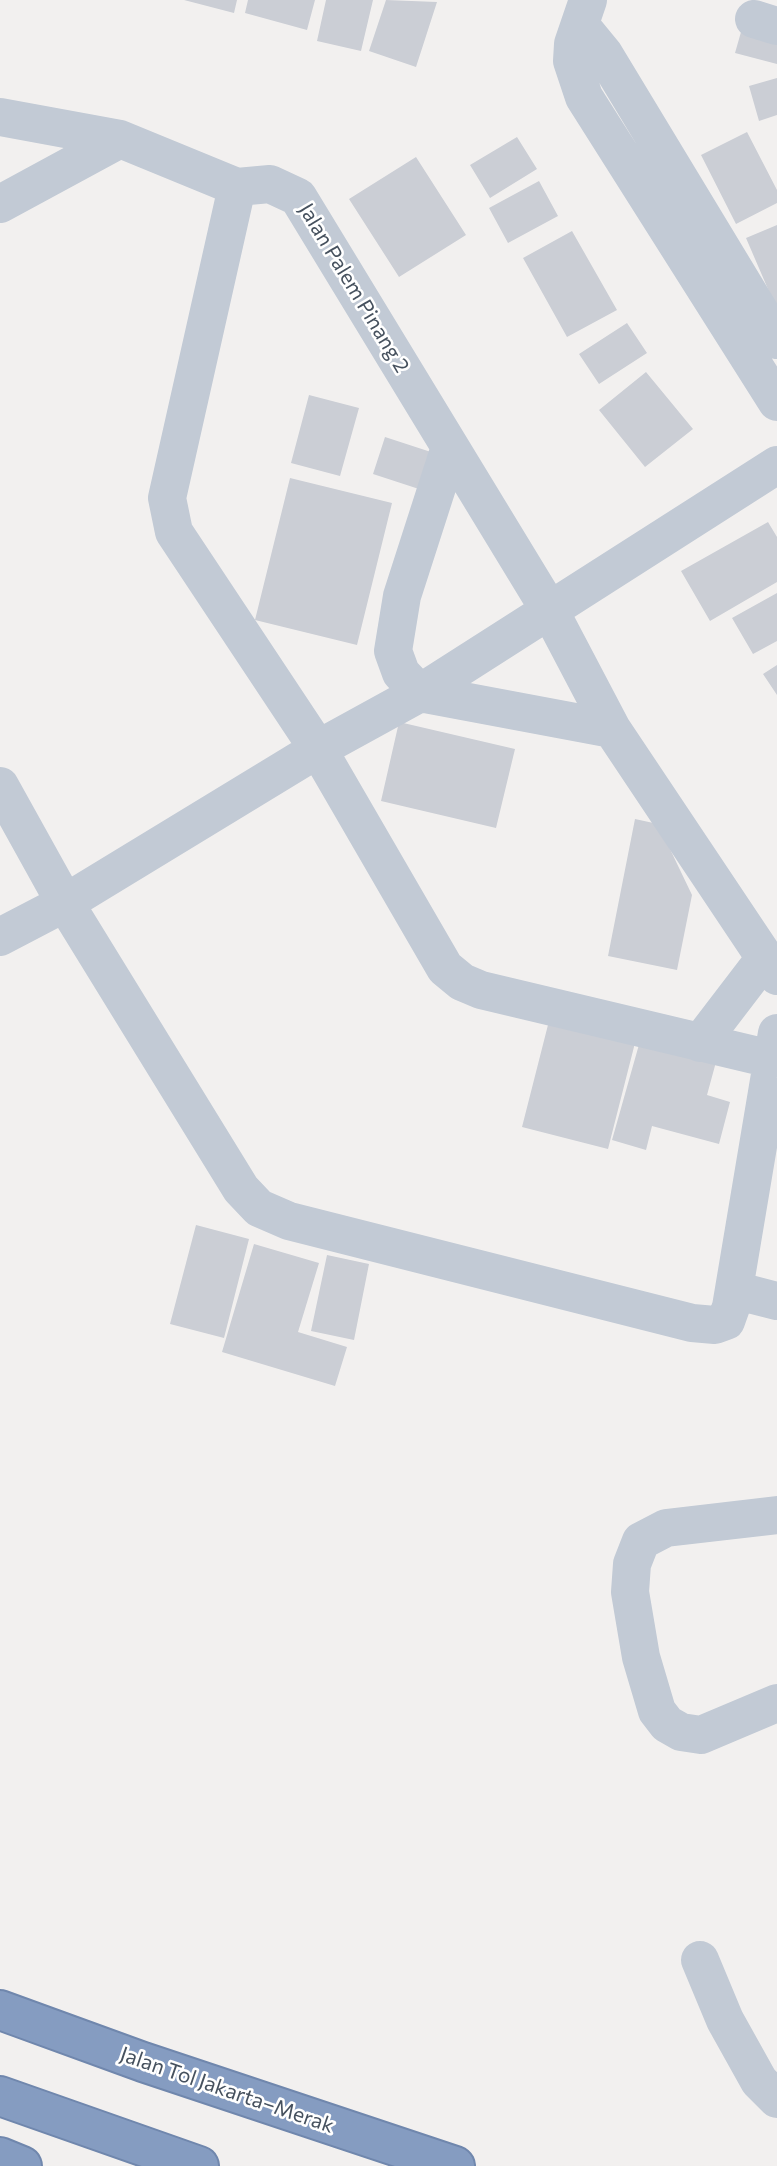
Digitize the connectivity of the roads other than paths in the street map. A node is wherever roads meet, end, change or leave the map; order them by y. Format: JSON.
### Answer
{"nodes":[{"id":1,"x":584,"y":13,"type":"edge"},
{"id":2,"x":0,"y":117,"type":"edge"},
{"id":3,"x":120,"y":139,"type":"junction"},
{"id":4,"x":237,"y":187,"type":"junction"},
{"id":5,"x":0,"y":204,"type":"edge"},
{"id":6,"x":777,"y":340,"type":"edge"},
{"id":7,"x":777,"y":402,"type":"edge"},
{"id":8,"x":450,"y":447,"type":"junction"},
{"id":9,"x":777,"y":465,"type":"edge"},
{"id":10,"x":550,"y":611,"type":"junction"},
{"id":11,"x":420,"y":693,"type":"junction"},
{"id":12,"x":612,"y":729,"type":"junction"},
{"id":13,"x":318,"y":749,"type":"junction"},
{"id":14,"x":0,"y":786,"type":"edge"},
{"id":15,"x":65,"y":903,"type":"junction"},
{"id":16,"x":0,"y":937,"type":"edge"},
{"id":17,"x":771,"y":967,"type":"edge"},
{"id":18,"x":700,"y":1043,"type":"junction"},
{"id":19,"x":774,"y":1046,"type":"edge"},
{"id":20,"x":734,"y":1290,"type":"junction"},
{"id":21,"x":777,"y":1301,"type":"edge"},
{"id":22,"x":777,"y":1514,"type":"edge"},
{"id":23,"x":777,"y":1703,"type":"edge"},
{"id":24,"x":700,"y":1960,"type":"dead end"},
{"id":25,"x":0,"y":2010,"type":"edge"},
{"id":26,"x":0,"y":2096,"type":"edge"},
{"id":27,"x":777,"y":2099,"type":"edge"},
{"id":28,"x":0,"y":2157,"type":"edge"},
{"id":29,"x":22,"y":2166,"type":"edge"},
{"id":30,"x":199,"y":2166,"type":"edge"},
{"id":31,"x":456,"y":2166,"type":"edge"}],
"edges":[{"from":1,"to":6,"type":"street"},
{"from":1,"to":7,"type":"street"},
{"from":2,"to":3,"type":"street","name":"Jalan Palem Pinang 2"},
{"from":3,"to":4,"type":"street","name":"Jalan Palem Pinang 2"},
{"from":3,"to":5,"type":"street"},
{"from":4,"to":8,"type":"street","name":"Jalan Palem Pinang 2"},
{"from":4,"to":13,"type":"street"},
{"from":8,"to":10,"type":"street","name":"Jalan Palem Pinang 2"},
{"from":8,"to":11,"type":"street"},
{"from":9,"to":10,"type":"street"},
{"from":10,"to":11,"type":"street"},
{"from":10,"to":12,"type":"street","name":"Jalan Palem Pinang 2"},
{"from":11,"to":12,"type":"street"},
{"from":11,"to":13,"type":"street"},
{"from":12,"to":17,"type":"street","name":"Jalan Palem Pinang 2"},
{"from":13,"to":15,"type":"street"},
{"from":13,"to":18,"type":"street"},
{"from":14,"to":15,"type":"street"},
{"from":15,"to":16,"type":"street"},
{"from":15,"to":20,"type":"street"},
{"from":17,"to":18,"type":"street"},
{"from":18,"to":19,"type":"street"},
{"from":19,"to":20,"type":"street"},
{"from":20,"to":21,"type":"street"},
{"from":22,"to":23,"type":"street"},
{"from":24,"to":27,"type":"street"},
{"from":25,"to":31,"type":"highway","name":"Jalan Tol Jakarta–Merak"},
{"from":26,"to":30,"type":"highway"},
{"from":28,"to":29,"type":"highway"}]}
